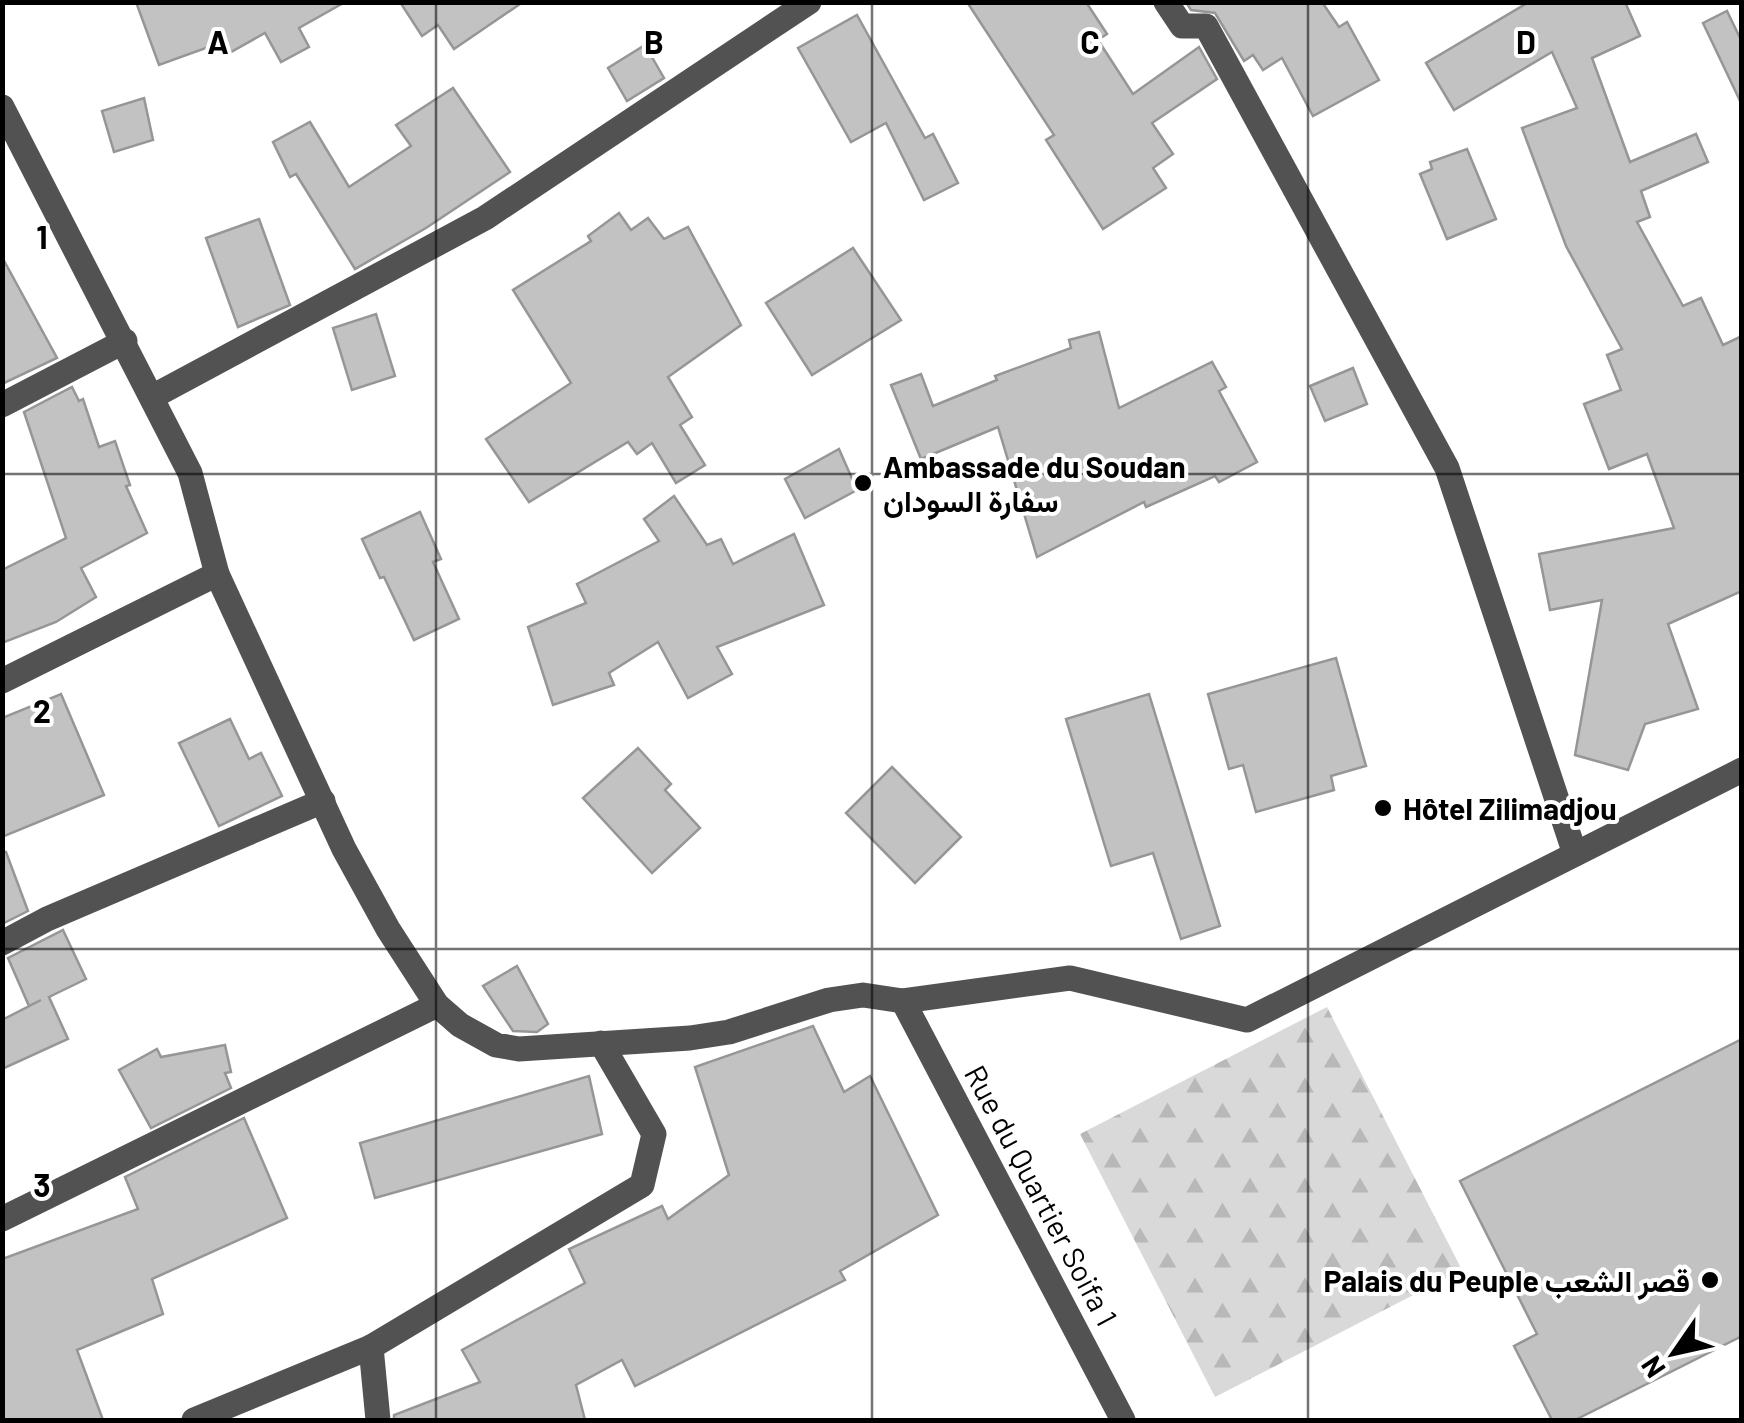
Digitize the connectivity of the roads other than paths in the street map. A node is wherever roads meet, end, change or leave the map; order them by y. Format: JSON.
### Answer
{"nodes":[{"id":1,"x":809,"y":2,"type":"edge"},
{"id":2,"x":1166,"y":2,"type":"edge"},
{"id":3,"x":2,"y":107,"type":"edge"},
{"id":4,"x":125,"y":341,"type":"junction"},
{"id":5,"x":152,"y":397,"type":"junction"},
{"id":6,"x":2,"y":404,"type":"edge"},
{"id":7,"x":217,"y":574,"type":"junction"},
{"id":8,"x":2,"y":681,"type":"edge"},
{"id":9,"x":1742,"y":770,"type":"edge"},
{"id":10,"x":323,"y":801,"type":"junction"},
{"id":11,"x":1575,"y":854,"type":"junction"},
{"id":12,"x":2,"y":943,"type":"edge"},
{"id":13,"x":904,"y":1000,"type":"junction"},
{"id":14,"x":437,"y":1005,"type":"junction"},
{"id":15,"x":601,"y":1042,"type":"junction"},
{"id":16,"x":2,"y":1220,"type":"edge"},
{"id":17,"x":371,"y":1347,"type":"junction"},
{"id":18,"x":194,"y":1420,"type":"edge"},
{"id":19,"x":378,"y":1420,"type":"edge"},
{"id":20,"x":1123,"y":1420,"type":"edge"}],
"edges":[{"from":1,"to":5,"type":"street"},
{"from":2,"to":11,"type":"street"},
{"from":3,"to":4,"type":"street"},
{"from":4,"to":5,"type":"street"},
{"from":4,"to":6,"type":"street"},
{"from":5,"to":7,"type":"street"},
{"from":7,"to":8,"type":"street"},
{"from":7,"to":10,"type":"street"},
{"from":9,"to":11,"type":"street"},
{"from":10,"to":12,"type":"street"},
{"from":10,"to":14,"type":"street"},
{"from":11,"to":13,"type":"street"},
{"from":13,"to":15,"type":"street"},
{"from":13,"to":20,"type":"street","name":"Rue du Quartier Soifa 1"},
{"from":14,"to":15,"type":"street"},
{"from":14,"to":16,"type":"street"},
{"from":15,"to":17,"type":"street"},
{"from":17,"to":18,"type":"street"},
{"from":17,"to":19,"type":"street"}]}
